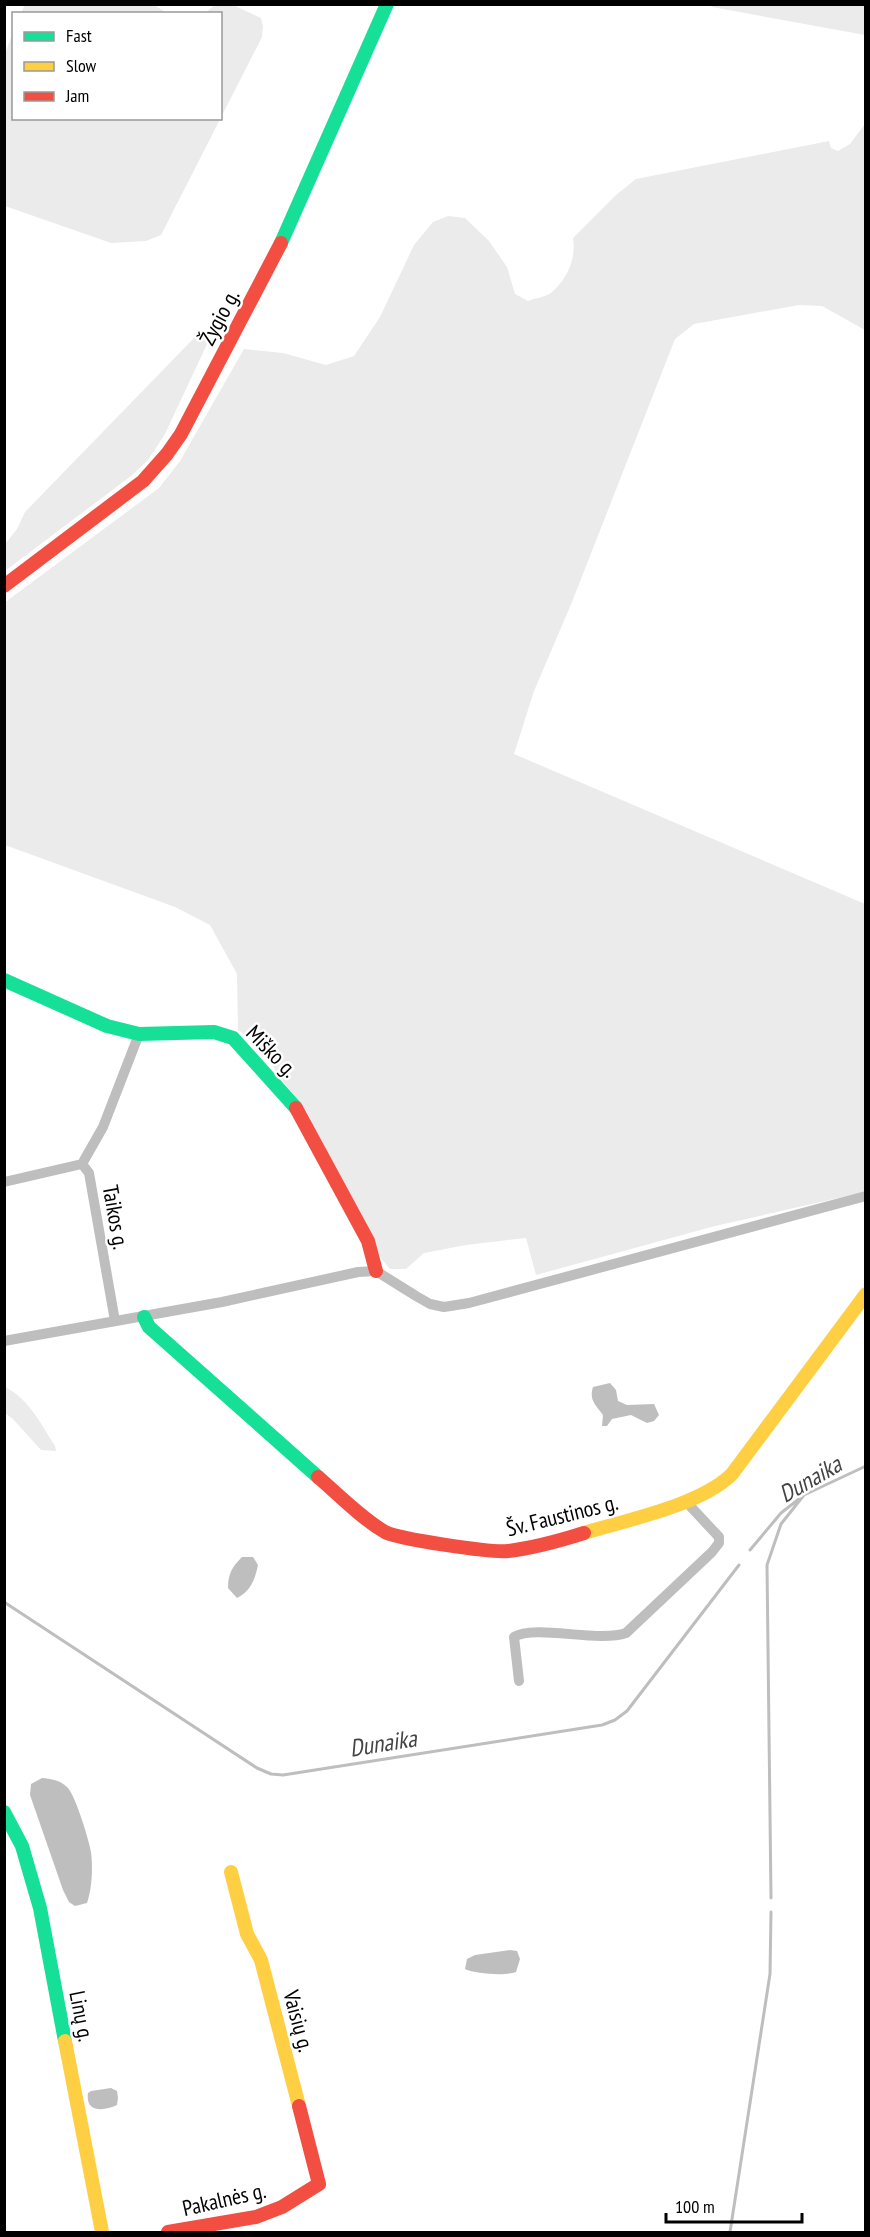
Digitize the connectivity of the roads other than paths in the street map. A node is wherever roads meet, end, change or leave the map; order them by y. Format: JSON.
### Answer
{"nodes":[{"id":1,"x":387,"y":4,"type":"edge"},
{"id":2,"x":4,"y":586,"type":"edge"},
{"id":3,"x":4,"y":980,"type":"edge"},
{"id":4,"x":139,"y":1034,"type":"junction"},
{"id":5,"x":82,"y":1164,"type":"junction"},
{"id":6,"x":4,"y":1182,"type":"edge"},
{"id":7,"x":866,"y":1196,"type":"edge"},
{"id":8,"x":376,"y":1271,"type":"junction"},
{"id":9,"x":866,"y":1294,"type":"edge"},
{"id":10,"x":144,"y":1317,"type":"junction"},
{"id":11,"x":115,"y":1321,"type":"junction"},
{"id":12,"x":4,"y":1341,"type":"edge"},
{"id":13,"x":688,"y":1501,"type":"junction"},
{"id":14,"x":519,"y":1681,"type":"dead end"},
{"id":15,"x":4,"y":1812,"type":"edge"},
{"id":16,"x":231,"y":1872,"type":"dead end"},
{"id":17,"x":319,"y":2184,"type":"joint"},
{"id":18,"x":102,"y":2232,"type":"edge"},
{"id":19,"x":168,"y":2232,"type":"edge"}],
"edges":[{"from":1,"to":2,"type":"street","name":"Žygio g."},
{"from":3,"to":4,"type":"street","name":"Miško g."},
{"from":4,"to":5,"type":"street"},
{"from":4,"to":8,"type":"street","name":"Miško g."},
{"from":5,"to":6,"type":"street","name":"Taikos g."},
{"from":5,"to":11,"type":"street","name":"Taikos g."},
{"from":7,"to":8,"type":"street"},
{"from":8,"to":10,"type":"street"},
{"from":9,"to":13,"type":"street","name":"Šv. Faustinos g."},
{"from":10,"to":11,"type":"street"},
{"from":10,"to":13,"type":"street","name":"Šv. Faustinos g."},
{"from":11,"to":12,"type":"street"},
{"from":13,"to":14,"type":"street"},
{"from":15,"to":18,"type":"street","name":"Linų g."},
{"from":16,"to":17,"type":"street","name":"Vaisių g."},
{"from":17,"to":19,"type":"street","name":"Pakalnės g."}]}
